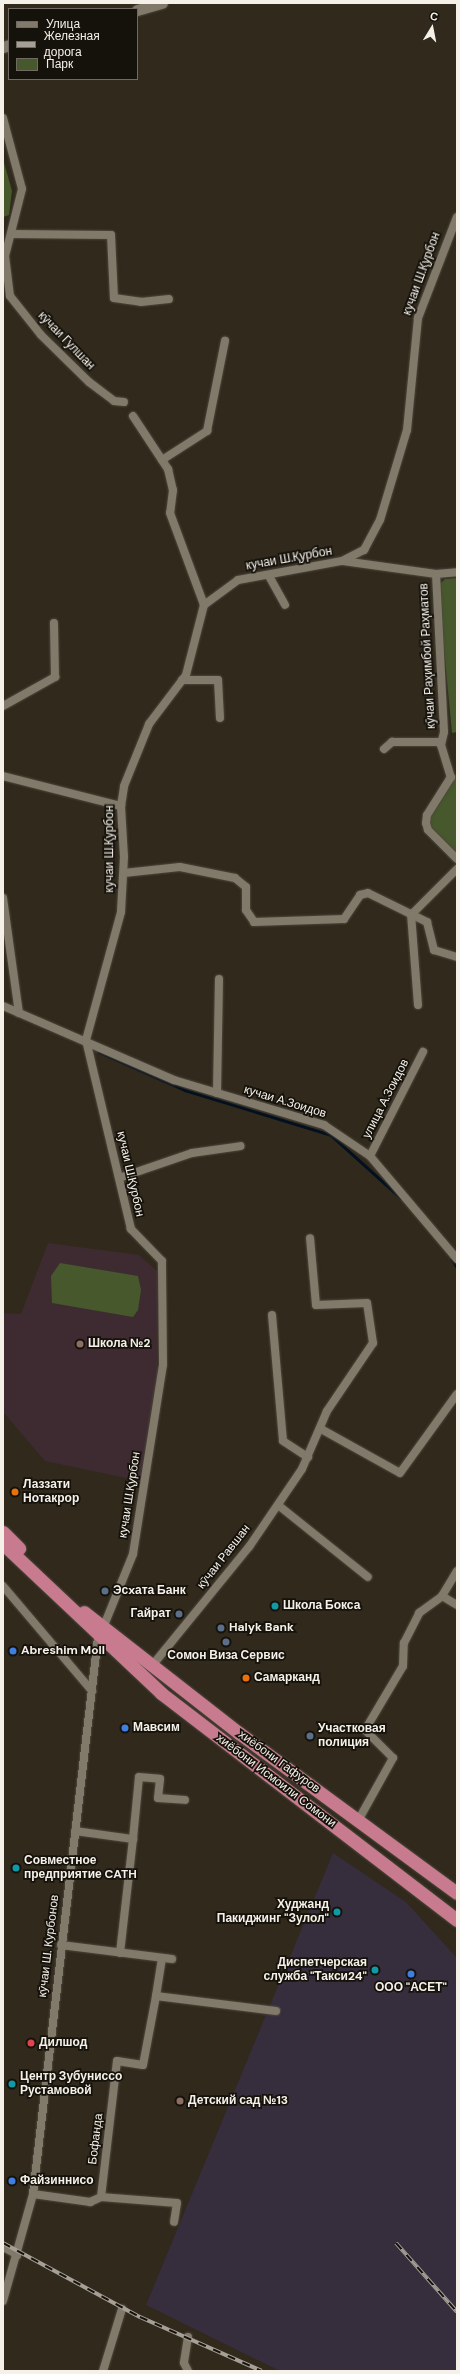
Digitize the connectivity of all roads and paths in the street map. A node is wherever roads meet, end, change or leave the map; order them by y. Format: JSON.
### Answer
{"nodes":[{"id":1,"x":162,"y":3,"type":"edge"},
{"id":2,"x":138,"y":10,"type":"edge"},
{"id":3,"x":3,"y":118,"type":"edge"},
{"id":4,"x":457,"y":217,"type":"edge"},
{"id":5,"x":11,"y":234,"type":"junction"},
{"id":6,"x":169,"y":300,"type":"dead end"},
{"id":7,"x":225,"y":341,"type":"dead end"},
{"id":8,"x":124,"y":402,"type":"dead end"},
{"id":9,"x":133,"y":416,"type":"dead end"},
{"id":10,"x":162,"y":460,"type":"junction"},
{"id":11,"x":342,"y":561,"type":"junction"},
{"id":12,"x":457,"y":572,"type":"edge"},
{"id":13,"x":436,"y":574,"type":"junction"},
{"id":14,"x":269,"y":576,"type":"junction"},
{"id":15,"x":204,"y":605,"type":"junction"},
{"id":16,"x":285,"y":605,"type":"dead end"},
{"id":17,"x":54,"y":623,"type":"dead end"},
{"id":18,"x":182,"y":680,"type":"junction"},
{"id":19,"x":3,"y":706,"type":"edge"},
{"id":20,"x":220,"y":718,"type":"dead end"},
{"id":21,"x":441,"y":742,"type":"junction"},
{"id":22,"x":384,"y":750,"type":"dead end"},
{"id":23,"x":3,"y":776,"type":"edge"},
{"id":24,"x":121,"y":806,"type":"junction"},
{"id":25,"x":457,"y":859,"type":"edge"},
{"id":26,"x":457,"y":869,"type":"edge"},
{"id":27,"x":124,"y":873,"type":"junction"},
{"id":28,"x":3,"y":898,"type":"edge"},
{"id":29,"x":411,"y":915,"type":"junction"},
{"id":30,"x":457,"y":957,"type":"edge"},
{"id":31,"x":219,"y":979,"type":"dead end"},
{"id":32,"x":418,"y":1004,"type":"dead end"},
{"id":33,"x":3,"y":1006,"type":"edge"},
{"id":34,"x":19,"y":1013,"type":"junction"},
{"id":35,"x":86,"y":1040,"type":"junction"},
{"id":36,"x":423,"y":1052,"type":"dead end"},
{"id":37,"x":217,"y":1093,"type":"junction"},
{"id":38,"x":241,"y":1146,"type":"dead end"},
{"id":39,"x":370,"y":1156,"type":"junction"},
{"id":40,"x":119,"y":1178,"type":"junction"},
{"id":41,"x":310,"y":1238,"type":"dead end"},
{"id":42,"x":457,"y":1259,"type":"edge"},
{"id":43,"x":272,"y":1316,"type":"dead end"},
{"id":44,"x":457,"y":1394,"type":"edge"},
{"id":45,"x":321,"y":1429,"type":"junction"},
{"id":46,"x":308,"y":1457,"type":"junction"},
{"id":47,"x":278,"y":1505,"type":"junction"},
{"id":48,"x":3,"y":1532,"type":"edge"},
{"id":49,"x":5,"y":1550,"type":"edge"},
{"id":50,"x":457,"y":1571,"type":"edge"},
{"id":51,"x":368,"y":1577,"type":"dead end"},
{"id":52,"x":3,"y":1586,"type":"edge"},
{"id":53,"x":442,"y":1596,"type":"junction"},
{"id":54,"x":457,"y":1605,"type":"edge"},
{"id":55,"x":101,"y":1633,"type":"junction"},
{"id":56,"x":151,"y":1667,"type":"junction"},
{"id":57,"x":92,"y":1691,"type":"junction"},
{"id":58,"x":184,"y":1800,"type":"dead end"},
{"id":59,"x":359,"y":1819,"type":"junction"},
{"id":60,"x":75,"y":1831,"type":"junction"},
{"id":61,"x":385,"y":1838,"type":"junction"},
{"id":62,"x":133,"y":1839,"type":"junction"},
{"id":63,"x":372,"y":1853,"type":"junction"},
{"id":64,"x":457,"y":1892,"type":"edge"},
{"id":65,"x":457,"y":1920,"type":"edge"},
{"id":66,"x":61,"y":1945,"type":"junction"},
{"id":67,"x":120,"y":1953,"type":"junction"},
{"id":68,"x":172,"y":1958,"type":"dead end"},
{"id":69,"x":162,"y":1959,"type":"junction"},
{"id":70,"x":156,"y":1996,"type":"junction"},
{"id":71,"x":276,"y":2011,"type":"dead end"},
{"id":72,"x":33,"y":2194,"type":"junction"},
{"id":73,"x":101,"y":2197,"type":"junction"},
{"id":74,"x":174,"y":2222,"type":"dead end"},
{"id":75,"x":3,"y":2248,"type":"edge"},
{"id":76,"x":18,"y":2256,"type":"junction"},
{"id":77,"x":6,"y":2283,"type":"edge"},
{"id":78,"x":3,"y":2301,"type":"edge"},
{"id":79,"x":122,"y":2309,"type":"dead end"},
{"id":80,"x":188,"y":2337,"type":"dead end"},
{"id":81,"x":103,"y":2371,"type":"edge"},
{"id":82,"x":188,"y":2371,"type":"edge"}],
"edges":[{"from":1,"to":2,"type":"main road"},
{"from":3,"to":5,"type":"street","name":"кӯчаи Гулшан"},
{"from":4,"to":11,"type":"street","name":"кучаи Ш.Қурбон"},
{"from":5,"to":6,"type":"street"},
{"from":5,"to":8,"type":"street","name":"кӯчаи Гулшан"},
{"from":7,"to":10,"type":"street"},
{"from":9,"to":10,"type":"street"},
{"from":10,"to":15,"type":"street"},
{"from":11,"to":13,"type":"street","name":"кӯчаи Раҳимбой Раҳматов"},
{"from":11,"to":14,"type":"street","name":"кучаи Ш.Қурбон"},
{"from":12,"to":13,"type":"street","name":"кӯчаи Раҳимбой Раҳматов"},
{"from":13,"to":21,"type":"street","name":"кӯчаи Раҳимбой Раҳматов"},
{"from":14,"to":15,"type":"street","name":"кучаи Ш.Қурбон"},
{"from":14,"to":16,"type":"street"},
{"from":15,"to":18,"type":"street","name":"кучаи Ш.Қурбон"},
{"from":17,"to":19,"type":"street"},
{"from":18,"to":20,"type":"street"},
{"from":18,"to":24,"type":"street","name":"кучаи Ш.Қурбон"},
{"from":21,"to":22,"type":"street"},
{"from":21,"to":25,"type":"street","name":"кӯчаи Раҳимбой Раҳматов"},
{"from":23,"to":24,"type":"street"},
{"from":24,"to":27,"type":"street","name":"кучаи Ш.Қурбон"},
{"from":26,"to":29,"type":"street"},
{"from":27,"to":29,"type":"street"},
{"from":27,"to":35,"type":"street","name":"кучаи Ш.Қурбон"},
{"from":28,"to":34,"type":"street"},
{"from":29,"to":30,"type":"street"},
{"from":29,"to":32,"type":"street"},
{"from":31,"to":37,"type":"street"},
{"from":33,"to":34,"type":"street","name":"кучаи А.Зоидов"},
{"from":34,"to":35,"type":"street","name":"кучаи А.Зоидов"},
{"from":35,"to":37,"type":"street","name":"кучаи А.Зоидов"},
{"from":35,"to":40,"type":"street","name":"кучаи Ш.Қурбон"},
{"from":36,"to":39,"type":"street","name":"улица А.Зоидов"},
{"from":37,"to":39,"type":"street","name":"кучаи А.Зоидов"},
{"from":38,"to":40,"type":"street"},
{"from":39,"to":42,"type":"street","name":"кучаи А.Зоидов"},
{"from":40,"to":55,"type":"street","name":"кучаи Ш.Қурбон"},
{"from":41,"to":45,"type":"street","name":"кӯчаи Равшан"},
{"from":43,"to":46,"type":"street"},
{"from":44,"to":45,"type":"street"},
{"from":45,"to":46,"type":"street","name":"кӯчаи Равшан"},
{"from":46,"to":47,"type":"street","name":"кӯчаи Равшан"},
{"from":47,"to":51,"type":"street"},
{"from":47,"to":56,"type":"street","name":"кӯчаи Равшан"},
{"from":48,"to":55,"type":"highway"},
{"from":49,"to":55,"type":"highway"},
{"from":50,"to":53,"type":"street"},
{"from":52,"to":57,"type":"street"},
{"from":53,"to":54,"type":"street"},
{"from":53,"to":59,"type":"street"},
{"from":55,"to":56,"type":"highway","name":"хиёбони Гафуров"},
{"from":55,"to":57,"type":"street","name":"кӯчаи Ш. Курбонов"},
{"from":55,"to":63,"type":"highway","name":"хиёбони Исмоили Сомони"},
{"from":56,"to":59,"type":"highway","name":"хиёбони Гафуров"},
{"from":57,"to":60,"type":"street","name":"кӯчаи Ш. Курбонов"},
{"from":58,"to":62,"type":"street"},
{"from":59,"to":61,"type":"highway","name":"хиёбони Гафуров"},
{"from":60,"to":62,"type":"street"},
{"from":60,"to":66,"type":"street","name":"кӯчаи Ш. Курбонов"},
{"from":61,"to":63,"type":"highway"},
{"from":61,"to":64,"type":"highway","name":"хиёбони Гафуров"},
{"from":62,"to":67,"type":"street"},
{"from":63,"to":65,"type":"highway","name":"хиёбони Исмоили Сомони"},
{"from":66,"to":67,"type":"street"},
{"from":66,"to":72,"type":"street","name":"кӯчаи Ш. Курбонов"},
{"from":67,"to":69,"type":"street"},
{"from":68,"to":69,"type":"street"},
{"from":69,"to":70,"type":"street","name":"Бофанда"},
{"from":70,"to":71,"type":"street"},
{"from":70,"to":73,"type":"street","name":"Бофанда"},
{"from":72,"to":73,"type":"street"},
{"from":72,"to":76,"type":"street","name":"кӯчаи Ш. Курбонов"},
{"from":73,"to":74,"type":"street"},
{"from":75,"to":76,"type":"street"},
{"from":76,"to":77,"type":"street","name":"кӯчаи Ш. Курбонов"},
{"from":77,"to":78,"type":"street","name":"кӯчаи Ш. Курбонов"},
{"from":79,"to":81,"type":"street"},
{"from":80,"to":82,"type":"street"}]}
